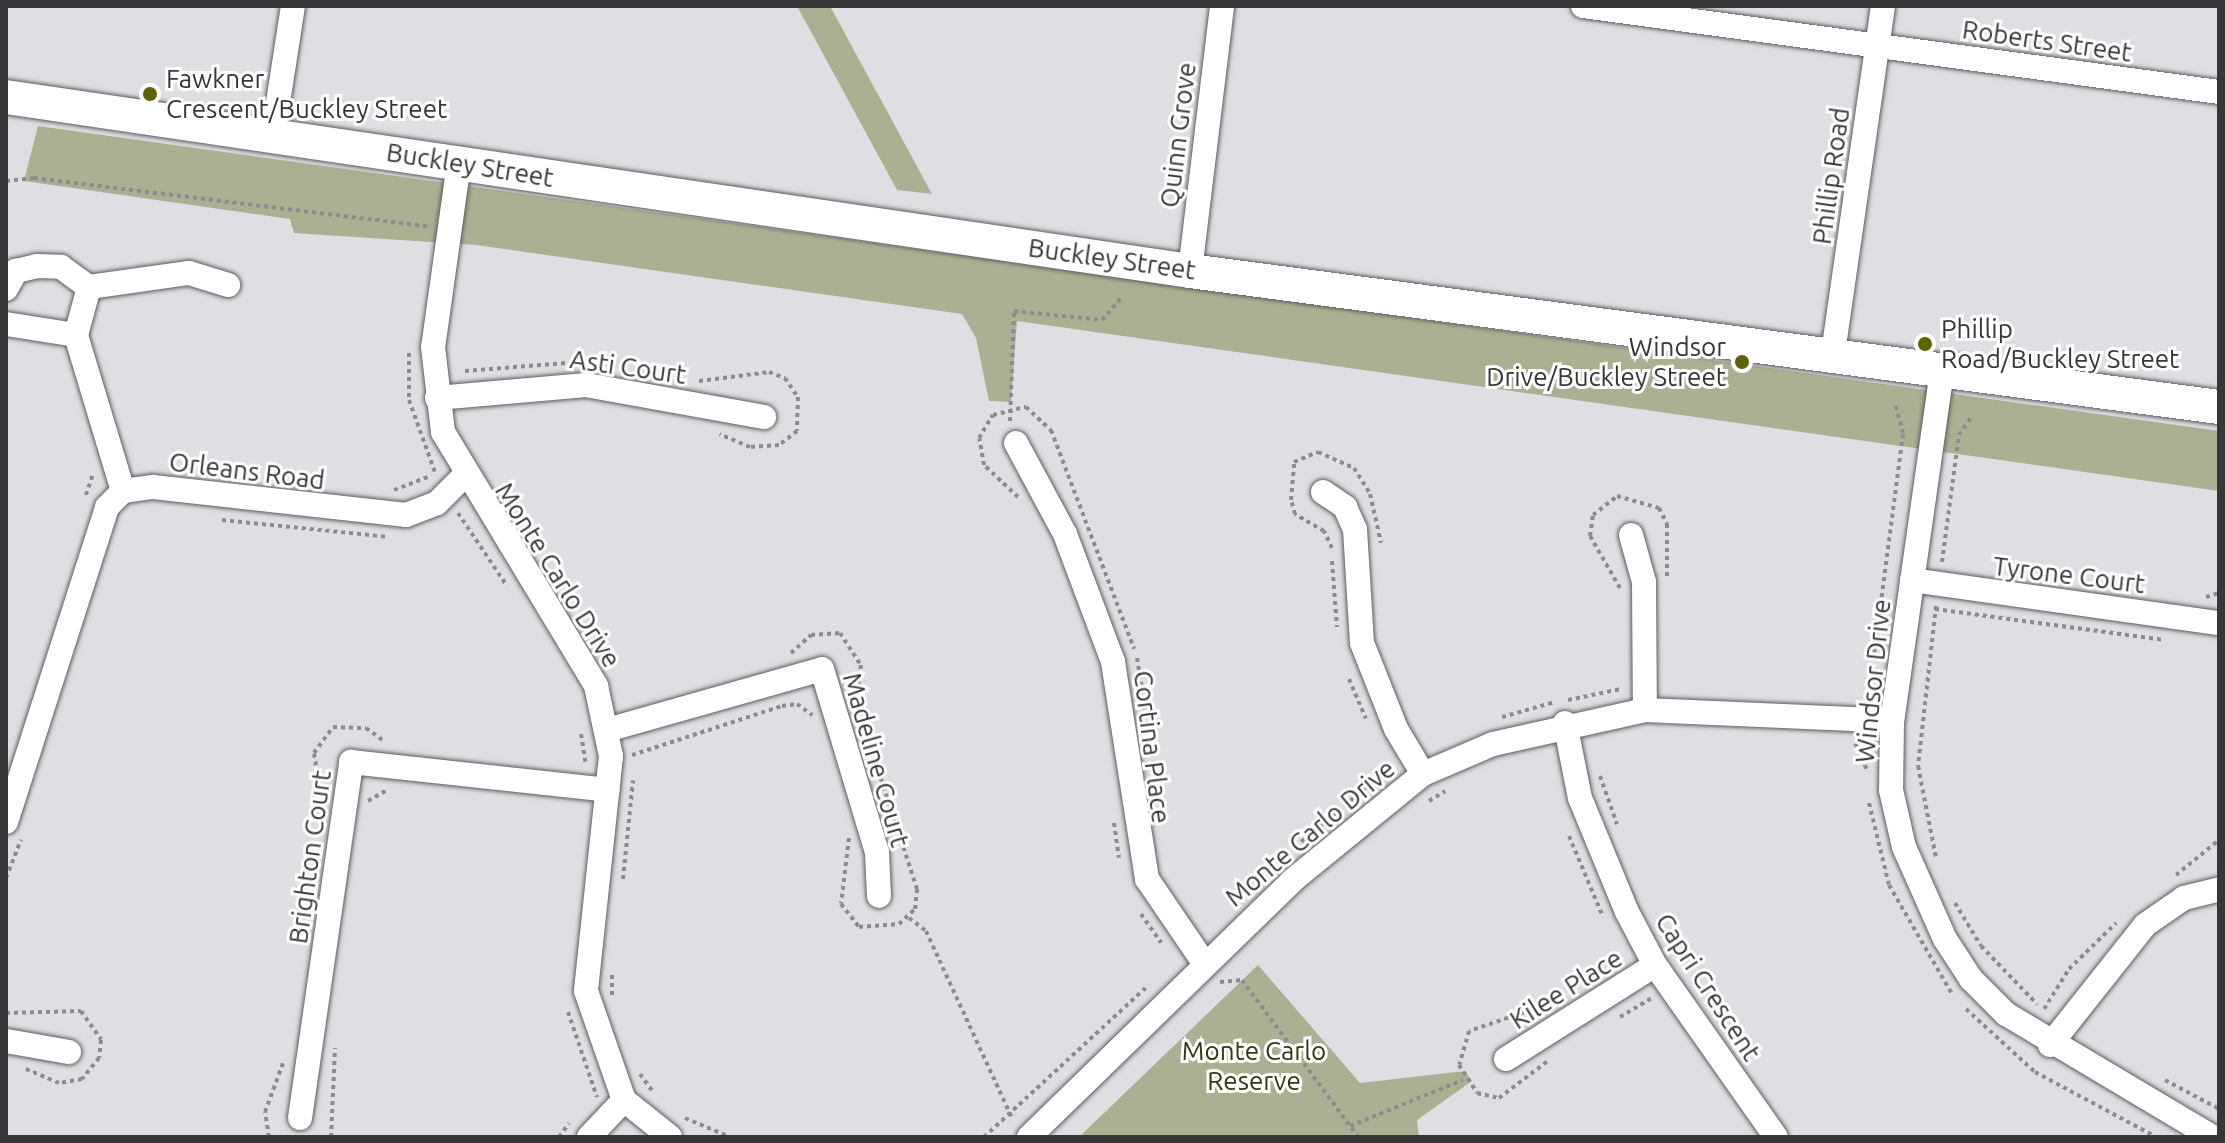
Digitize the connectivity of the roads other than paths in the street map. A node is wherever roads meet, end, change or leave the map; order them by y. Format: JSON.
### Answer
{"nodes":[{"id":1,"x":293,"y":6,"type":"edge"},
{"id":2,"x":1222,"y":6,"type":"edge"},
{"id":3,"x":1583,"y":6,"type":"edge"},
{"id":4,"x":1883,"y":6,"type":"edge"},
{"id":5,"x":1878,"y":47,"type":"junction"},
{"id":6,"x":2219,"y":92,"type":"edge"},
{"id":7,"x":11,"y":100,"type":"edge"},
{"id":8,"x":273,"y":135,"type":"junction"},
{"id":9,"x":459,"y":163,"type":"junction"},
{"id":10,"x":1190,"y":271,"type":"junction"},
{"id":11,"x":228,"y":285,"type":"dead end"},
{"id":12,"x":89,"y":287,"type":"junction"},
{"id":13,"x":6,"y":289,"type":"edge"},
{"id":14,"x":6,"y":324,"type":"edge"},
{"id":15,"x":76,"y":335,"type":"junction"},
{"id":16,"x":1833,"y":353,"type":"junction"},
{"id":17,"x":1942,"y":371,"type":"junction"},
{"id":18,"x":437,"y":398,"type":"junction"},
{"id":19,"x":2219,"y":407,"type":"edge"},
{"id":20,"x":764,"y":417,"type":"dead end"},
{"id":21,"x":1016,"y":443,"type":"road end"},
{"id":22,"x":464,"y":476,"type":"junction"},
{"id":23,"x":123,"y":491,"type":"junction"},
{"id":24,"x":1323,"y":492,"type":"dead end"},
{"id":25,"x":1631,"y":535,"type":"dead end"},
{"id":26,"x":1912,"y":580,"type":"junction"},
{"id":27,"x":2219,"y":623,"type":"edge"},
{"id":28,"x":1645,"y":701,"type":"junction"},
{"id":29,"x":1892,"y":721,"type":"junction"},
{"id":30,"x":1565,"y":723,"type":"junction"},
{"id":31,"x":607,"y":730,"type":"junction"},
{"id":32,"x":1423,"y":774,"type":"junction"},
{"id":33,"x":598,"y":789,"type":"junction"},
{"id":34,"x":6,"y":822,"type":"edge"},
{"id":35,"x":2219,"y":889,"type":"edge"},
{"id":36,"x":879,"y":896,"type":"dead end"},
{"id":37,"x":1204,"y":963,"type":"junction"},
{"id":38,"x":1655,"y":965,"type":"junction"},
{"id":39,"x":2057,"y":1035,"type":"junction"},
{"id":40,"x":6,"y":1041,"type":"edge"},
{"id":41,"x":69,"y":1052,"type":"dead end"},
{"id":42,"x":1506,"y":1059,"type":"dead end"},
{"id":43,"x":618,"y":1106,"type":"junction"},
{"id":44,"x":300,"y":1118,"type":"dead end"},
{"id":45,"x":589,"y":1137,"type":"edge"},
{"id":46,"x":670,"y":1137,"type":"edge"},
{"id":47,"x":1029,"y":1137,"type":"edge"},
{"id":48,"x":1776,"y":1137,"type":"edge"},
{"id":49,"x":2212,"y":1137,"type":"edge"}],
"edges":[{"from":1,"to":8,"type":"street"},
{"from":2,"to":10,"type":"street","name":"Quinn Grove"},
{"from":3,"to":5,"type":"street","name":"Roberts Street"},
{"from":4,"to":5,"type":"street","name":"Phillip Road"},
{"from":5,"to":6,"type":"street","name":"Roberts Street"},
{"from":5,"to":16,"type":"street","name":"Phillip Road"},
{"from":7,"to":8,"type":"main road","name":"Buckley Street"},
{"from":8,"to":9,"type":"main road","name":"Buckley Street"},
{"from":9,"to":10,"type":"main road","name":"Buckley Street"},
{"from":9,"to":18,"type":"street","name":"Monte Carlo Drive"},
{"from":10,"to":16,"type":"main road","name":"Buckley Street"},
{"from":11,"to":12,"type":"street"},
{"from":12,"to":13,"type":"street"},
{"from":12,"to":15,"type":"street"},
{"from":14,"to":15,"type":"street"},
{"from":15,"to":23,"type":"street"},
{"from":16,"to":17,"type":"main road","name":"Buckley Street"},
{"from":17,"to":19,"type":"main road","name":"Buckley Street"},
{"from":17,"to":26,"type":"street","name":"Windsor Drive"},
{"from":18,"to":20,"type":"street","name":"Asti Court"},
{"from":18,"to":22,"type":"street","name":"Monte Carlo Drive"},
{"from":21,"to":37,"type":"street","name":"Cortina Place"},
{"from":22,"to":23,"type":"street","name":"Orleans Road"},
{"from":22,"to":31,"type":"street","name":"Monte Carlo Drive"},
{"from":23,"to":34,"type":"street"},
{"from":24,"to":32,"type":"street"},
{"from":25,"to":28,"type":"street"},
{"from":26,"to":27,"type":"street","name":"Tyrone Court"},
{"from":26,"to":29,"type":"street","name":"Windsor Drive"},
{"from":28,"to":29,"type":"street","name":"Monte Carlo Drive"},
{"from":28,"to":30,"type":"street","name":"Monte Carlo Drive"},
{"from":29,"to":39,"type":"street","name":"Windsor Drive"},
{"from":30,"to":32,"type":"street","name":"Monte Carlo Drive"},
{"from":30,"to":38,"type":"street","name":"Capri Crescent"},
{"from":31,"to":33,"type":"street","name":"Monte Carlo Drive"},
{"from":31,"to":36,"type":"street","name":"Madeline Court"},
{"from":32,"to":37,"type":"street","name":"Monte Carlo Drive"},
{"from":33,"to":43,"type":"street","name":"Monte Carlo Drive"},
{"from":33,"to":44,"type":"street","name":"Brighton Court"},
{"from":35,"to":39,"type":"street"},
{"from":37,"to":47,"type":"street","name":"Monte Carlo Drive"},
{"from":38,"to":42,"type":"street","name":"Kilee Place"},
{"from":38,"to":48,"type":"street","name":"Capri Crescent"},
{"from":39,"to":49,"type":"street","name":"Windsor Drive"},
{"from":40,"to":41,"type":"street"},
{"from":43,"to":45,"type":"street"},
{"from":43,"to":46,"type":"street"}]}
